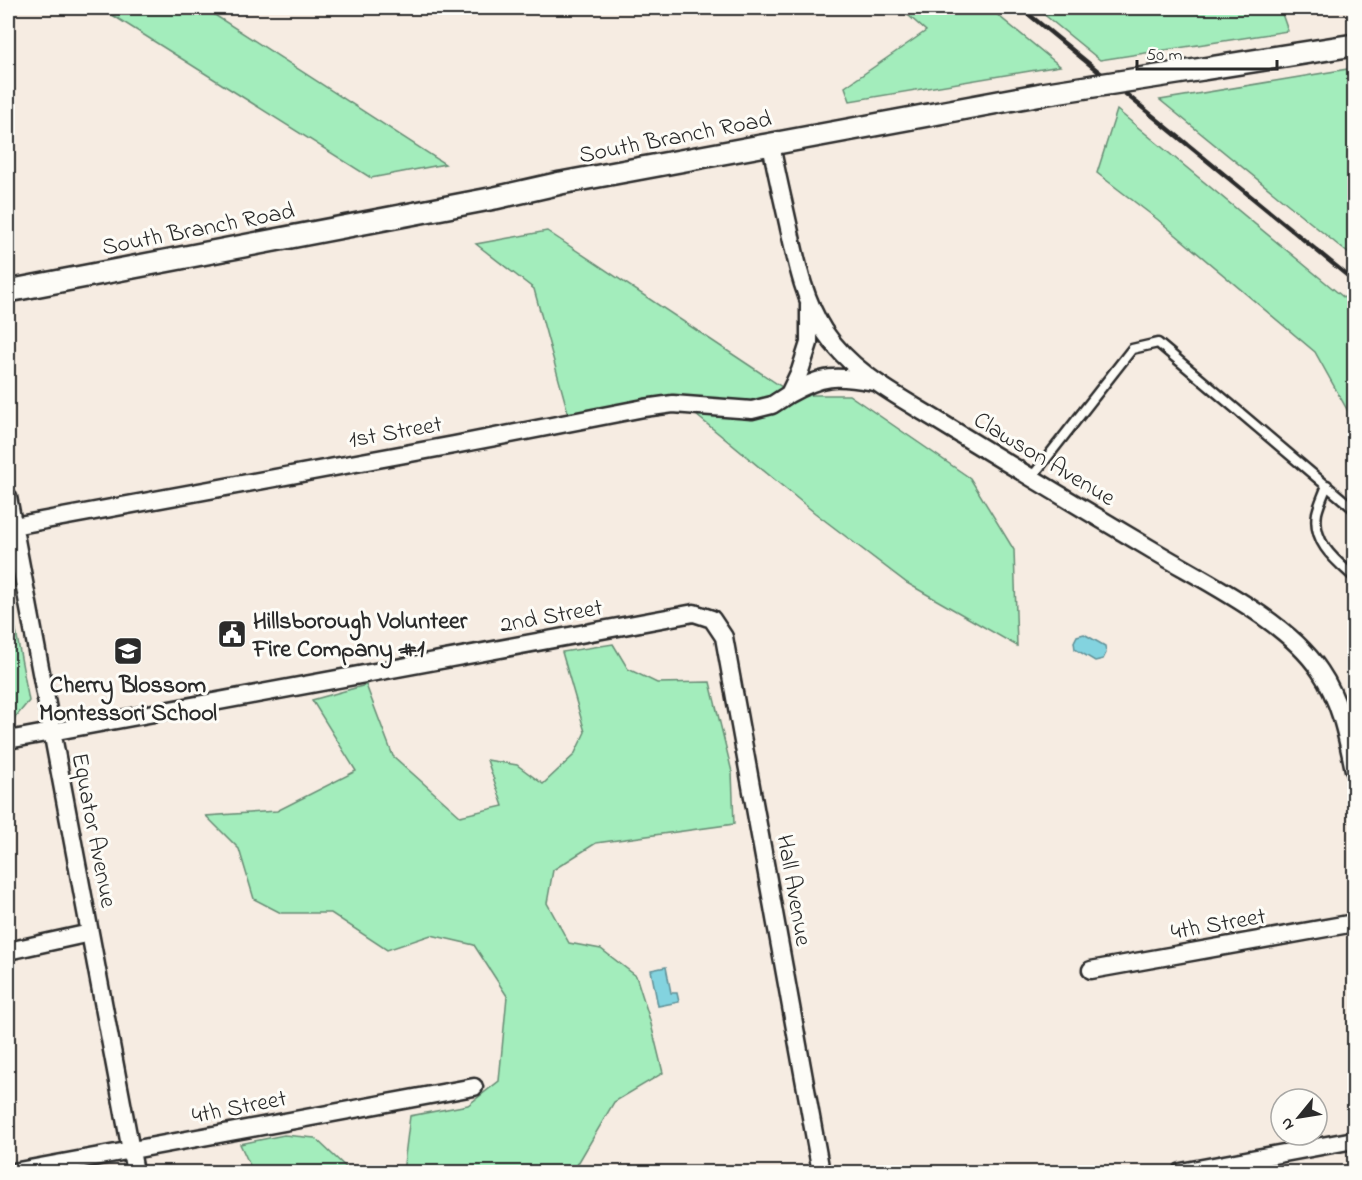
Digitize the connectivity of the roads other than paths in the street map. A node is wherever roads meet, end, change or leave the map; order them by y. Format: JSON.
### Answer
{"nodes":[{"id":1,"x":1354,"y":45,"type":"edge"},
{"id":2,"x":771,"y":144,"type":"junction"},
{"id":3,"x":8,"y":291,"type":"edge"},
{"id":4,"x":809,"y":302,"type":"junction"},
{"id":5,"x":876,"y":382,"type":"junction"},
{"id":6,"x":789,"y":394,"type":"junction"},
{"id":7,"x":1031,"y":478,"type":"junction"},
{"id":8,"x":1327,"y":485,"type":"junction"},
{"id":9,"x":8,"y":497,"type":"edge"},
{"id":10,"x":1354,"y":508,"type":"edge"},
{"id":11,"x":10,"y":526,"type":"edge"},
{"id":12,"x":1354,"y":577,"type":"edge"},
{"id":13,"x":712,"y":619,"type":"joint"},
{"id":14,"x":52,"y":732,"type":"junction"},
{"id":15,"x":8,"y":740,"type":"edge"},
{"id":16,"x":1354,"y":770,"type":"edge"},
{"id":17,"x":1354,"y":923,"type":"edge"},
{"id":18,"x":90,"y":933,"type":"junction"},
{"id":19,"x":8,"y":951,"type":"edge"},
{"id":20,"x":1091,"y":970,"type":"dead end"},
{"id":21,"x":474,"y":1087,"type":"dead end"},
{"id":22,"x":1354,"y":1140,"type":"edge"},
{"id":23,"x":131,"y":1152,"type":"junction"},
{"id":24,"x":13,"y":1173,"type":"edge"},
{"id":25,"x":135,"y":1173,"type":"edge"},
{"id":26,"x":821,"y":1173,"type":"edge"},
{"id":27,"x":1181,"y":1173,"type":"edge"}],
"edges":[{"from":1,"to":2,"type":"street","name":"South Branch Road","bridge":true},
{"from":2,"to":3,"type":"street","name":"South Branch Road"},
{"from":2,"to":4,"type":"street","name":"Clawson Avenue"},
{"from":4,"to":5,"type":"street","name":"Clawson Avenue"},
{"from":4,"to":6,"type":"street"},
{"from":5,"to":6,"type":"street","name":"1st Street"},
{"from":5,"to":7,"type":"street","name":"Clawson Avenue"},
{"from":6,"to":11,"type":"street","name":"1st Street"},
{"from":7,"to":8,"type":"lane"},
{"from":7,"to":16,"type":"street","name":"Clawson Avenue"},
{"from":8,"to":10,"type":"lane"},
{"from":8,"to":12,"type":"lane"},
{"from":9,"to":11,"type":"street","name":"Equator Avenue"},
{"from":11,"to":14,"type":"street","name":"Equator Avenue"},
{"from":13,"to":14,"type":"street","name":"2nd Street"},
{"from":13,"to":26,"type":"street","name":"Hall Avenue"},
{"from":14,"to":15,"type":"street","name":"2nd Street"},
{"from":14,"to":18,"type":"street","name":"Equator Avenue"},
{"from":17,"to":20,"type":"street","name":"4th Street"},
{"from":18,"to":19,"type":"street"},
{"from":18,"to":23,"type":"street","name":"Equator Avenue"},
{"from":21,"to":23,"type":"street","name":"4th Street"},
{"from":22,"to":27,"type":"street"},
{"from":23,"to":24,"type":"street","name":"4th Street"},
{"from":23,"to":25,"type":"street","name":"Equator Avenue"}]}
